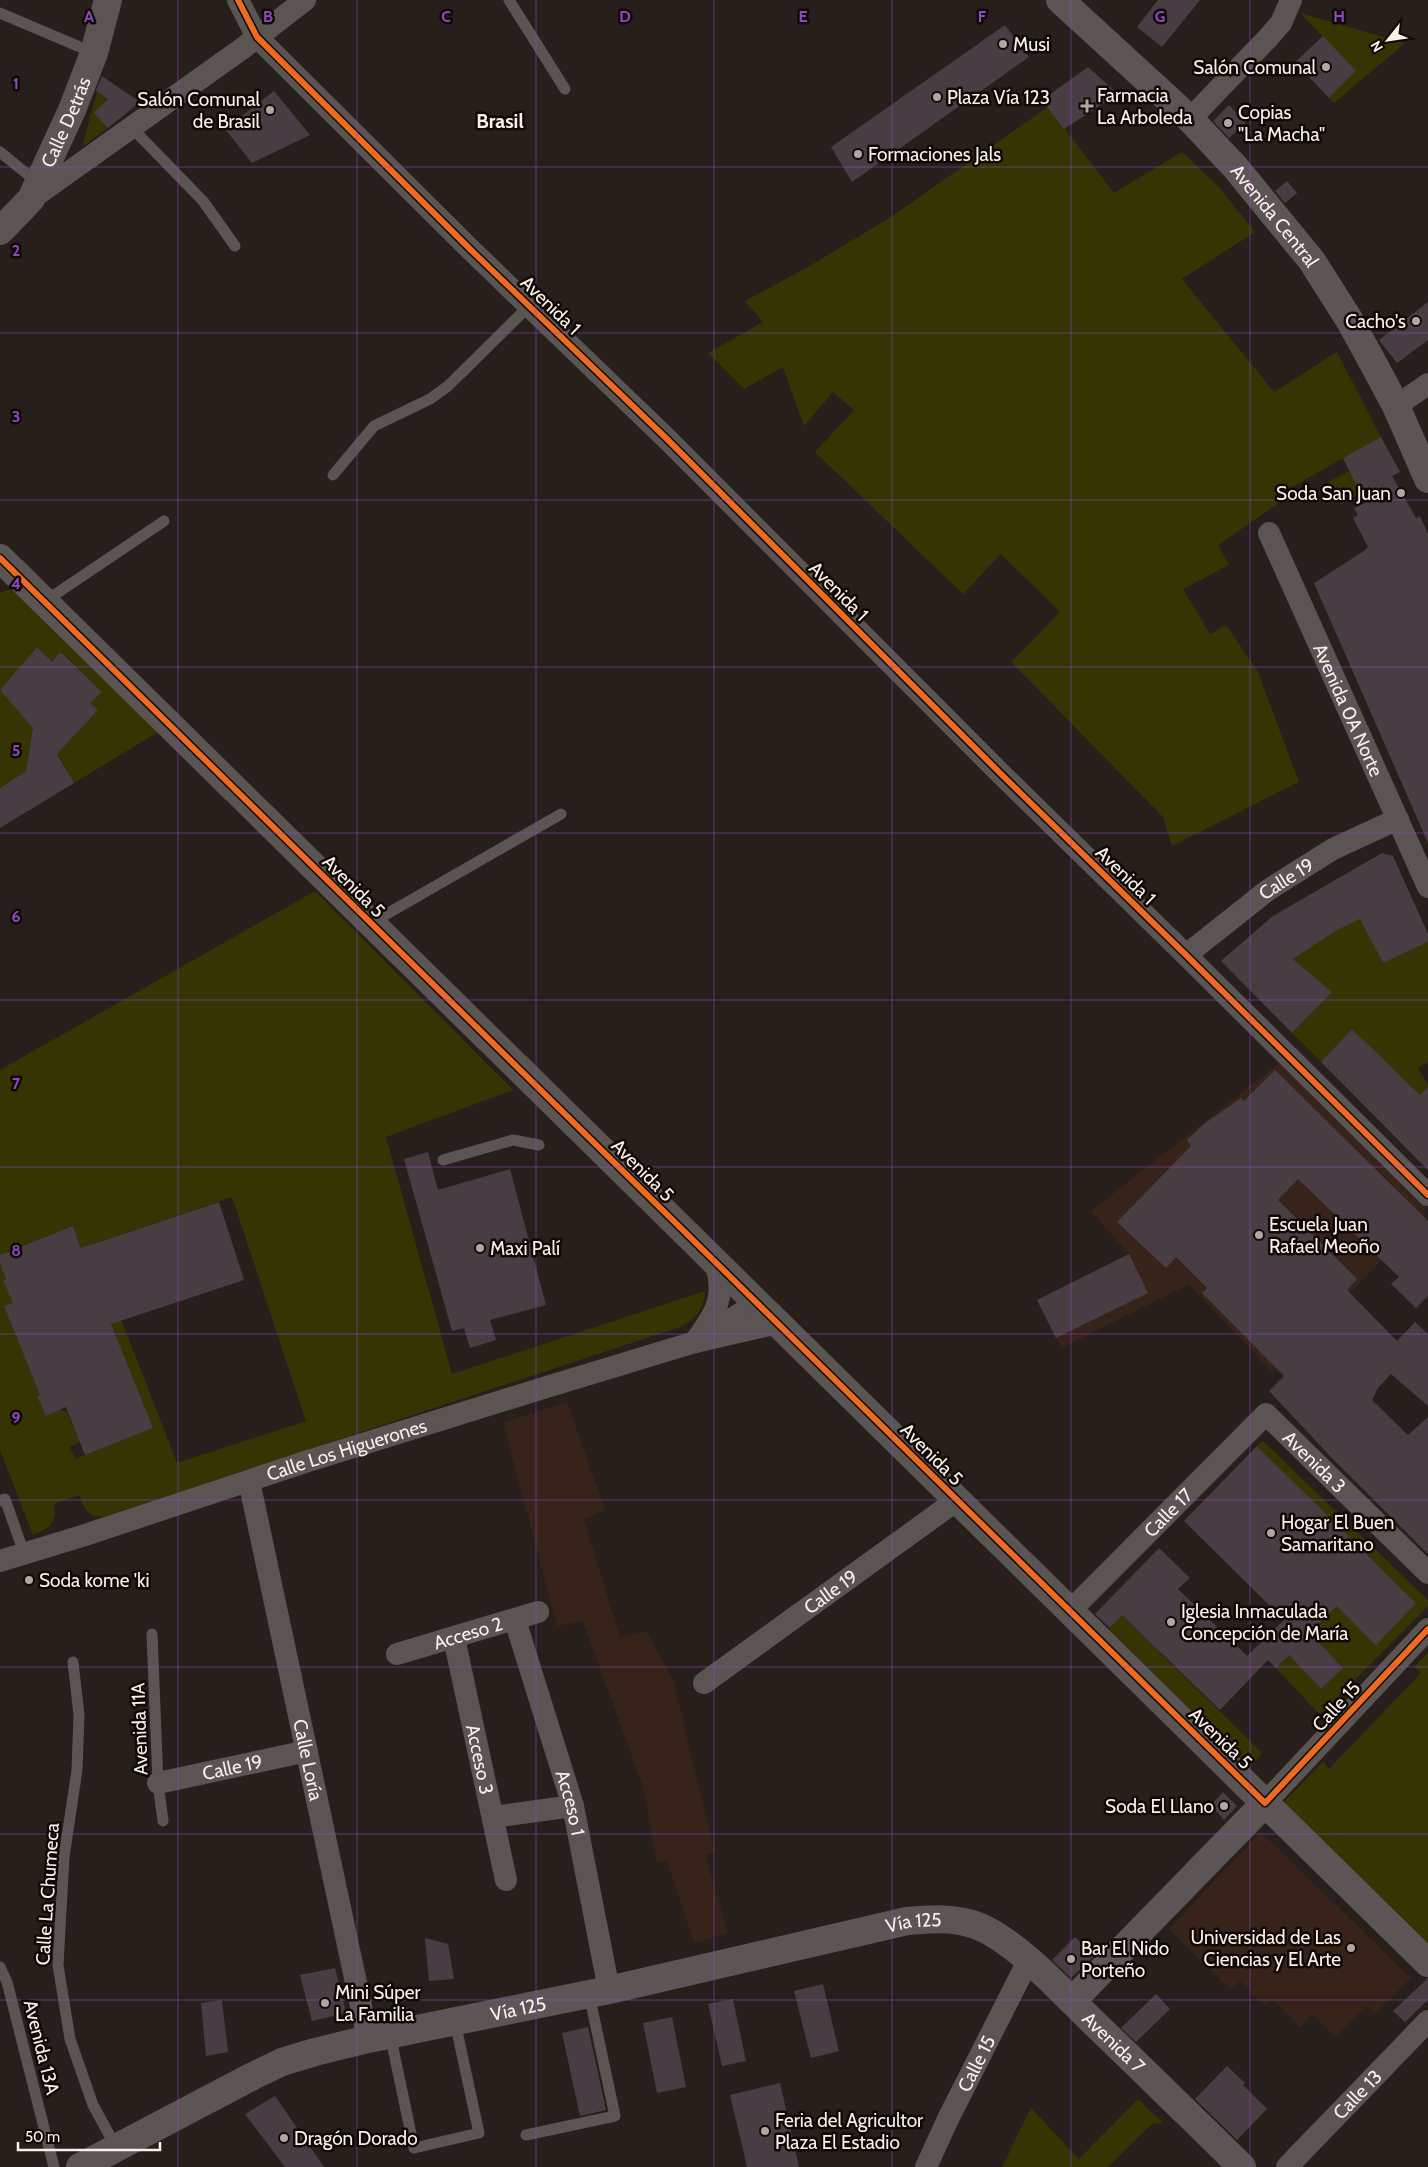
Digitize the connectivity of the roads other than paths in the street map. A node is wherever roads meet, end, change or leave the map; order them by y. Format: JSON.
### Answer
{"nodes":[{"id":1,"x":108,"y":0,"type":"edge"},
{"id":2,"x":238,"y":0,"type":"edge"},
{"id":3,"x":305,"y":0,"type":"edge"},
{"id":4,"x":509,"y":0,"type":"edge"},
{"id":5,"x":1060,"y":0,"type":"edge"},
{"id":6,"x":1291,"y":0,"type":"edge"},
{"id":7,"x":0,"y":13,"type":"edge"},
{"id":8,"x":257,"y":37,"type":"junction"},
{"id":9,"x":94,"y":54,"type":"junction"},
{"id":10,"x":565,"y":89,"type":"dead end"},
{"id":11,"x":1190,"y":119,"type":"junction"},
{"id":12,"x":132,"y":128,"type":"junction"},
{"id":13,"x":0,"y":152,"type":"edge"},
{"id":14,"x":34,"y":191,"type":"junction"},
{"id":15,"x":0,"y":231,"type":"edge"},
{"id":16,"x":235,"y":246,"type":"dead end"},
{"id":17,"x":529,"y":306,"type":"junction"},
{"id":18,"x":1428,"y":384,"type":"edge"},
{"id":19,"x":1396,"y":406,"type":"junction"},
{"id":20,"x":334,"y":475,"type":"dead end"},
{"id":21,"x":1428,"y":479,"type":"edge"},
{"id":22,"x":164,"y":520,"type":"dead end"},
{"id":23,"x":1269,"y":533,"type":"dead end"},
{"id":24,"x":0,"y":558,"type":"edge"},
{"id":25,"x":44,"y":602,"type":"junction"},
{"id":26,"x":561,"y":814,"type":"dead end"},
{"id":27,"x":1398,"y":819,"type":"junction"},
{"id":28,"x":1428,"y":887,"type":"edge"},
{"id":29,"x":371,"y":923,"type":"junction"},
{"id":30,"x":1186,"y":954,"type":"junction"},
{"id":31,"x":443,"y":1164,"type":"joint"},
{"id":32,"x":1428,"y":1195,"type":"edge"},
{"id":33,"x":715,"y":1262,"type":"junction"},
{"id":34,"x":756,"y":1302,"type":"junction"},
{"id":35,"x":778,"y":1324,"type":"junction"},
{"id":36,"x":694,"y":1342,"type":"junction"},
{"id":37,"x":1266,"y":1414,"type":"joint"},
{"id":38,"x":249,"y":1482,"type":"junction"},
{"id":39,"x":2,"y":1500,"type":"edge"},
{"id":40,"x":957,"y":1500,"type":"junction"},
{"id":41,"x":24,"y":1553,"type":"junction"},
{"id":42,"x":0,"y":1561,"type":"edge"},
{"id":43,"x":1428,"y":1573,"type":"edge"},
{"id":44,"x":1070,"y":1611,"type":"junction"},
{"id":45,"x":538,"y":1612,"type":"dead end"},
{"id":46,"x":515,"y":1620,"type":"junction"},
{"id":47,"x":1428,"y":1629,"type":"edge"},
{"id":48,"x":152,"y":1634,"type":"dead end"},
{"id":49,"x":454,"y":1638,"type":"junction"},
{"id":50,"x":397,"y":1654,"type":"dead end"},
{"id":51,"x":73,"y":1662,"type":"dead end"},
{"id":52,"x":704,"y":1683,"type":"dead end"},
{"id":53,"x":307,"y":1751,"type":"junction"},
{"id":54,"x":158,"y":1783,"type":"junction"},
{"id":55,"x":1265,"y":1803,"type":"junction"},
{"id":56,"x":573,"y":1806,"type":"junction"},
{"id":57,"x":493,"y":1817,"type":"junction"},
{"id":58,"x":163,"y":1822,"type":"dead end"},
{"id":59,"x":506,"y":1880,"type":"dead end"},
{"id":60,"x":978,"y":1926,"type":"joint"},
{"id":61,"x":1028,"y":1961,"type":"junction"},
{"id":62,"x":1428,"y":1963,"type":"edge"},
{"id":63,"x":0,"y":1967,"type":"edge"},
{"id":64,"x":599,"y":1992,"type":"junction"},
{"id":65,"x":1072,"y":2001,"type":"junction"},
{"id":66,"x":454,"y":2020,"type":"junction"},
{"id":67,"x":1428,"y":2021,"type":"edge"},
{"id":68,"x":379,"y":2037,"type":"junction"},
{"id":69,"x":526,"y":2135,"type":"dead end"},
{"id":70,"x":117,"y":2149,"type":"junction"},
{"id":71,"x":54,"y":2167,"type":"edge"},
{"id":72,"x":80,"y":2167,"type":"edge"},
{"id":73,"x":926,"y":2167,"type":"edge"},
{"id":74,"x":1242,"y":2167,"type":"edge"},
{"id":75,"x":1287,"y":2167,"type":"edge"}],
"edges":[{"from":1,"to":9,"type":"street","name":"Calle Detrás"},
{"from":2,"to":8,"type":"street","name":"Avenida 1"},
{"from":3,"to":8,"type":"street"},
{"from":4,"to":10,"type":"lane"},
{"from":5,"to":11,"type":"main road","name":"Avenida Central"},
{"from":6,"to":11,"type":"street"},
{"from":7,"to":9,"type":"lane"},
{"from":8,"to":12,"type":"street"},
{"from":8,"to":17,"type":"street","name":"Avenida 1"},
{"from":9,"to":14,"type":"street","name":"Calle Detrás"},
{"from":11,"to":19,"type":"main road","name":"Avenida Central"},
{"from":12,"to":14,"type":"street"},
{"from":12,"to":16,"type":"lane"},
{"from":13,"to":14,"type":"lane"},
{"from":14,"to":15,"type":"street","name":"Calle Detrás"},
{"from":17,"to":20,"type":"lane"},
{"from":17,"to":30,"type":"street","name":"Avenida 1"},
{"from":18,"to":19,"type":"street"},
{"from":19,"to":21,"type":"main road","name":"Avenida Central"},
{"from":22,"to":25,"type":"lane"},
{"from":23,"to":27,"type":"street","name":"Avenida 0A Norte"},
{"from":24,"to":25,"type":"street","name":"Avenida 5"},
{"from":25,"to":29,"type":"street","name":"Avenida 5"},
{"from":26,"to":29,"type":"lane"},
{"from":27,"to":28,"type":"street","name":"Avenida 0A Norte"},
{"from":27,"to":30,"type":"street","name":"Calle 19"},
{"from":29,"to":33,"type":"street","name":"Avenida 5"},
{"from":30,"to":32,"type":"street","name":"Avenida 1"},
{"from":31,"to":31,"type":"lane"},
{"from":33,"to":34,"type":"street","name":"Avenida 5"},
{"from":33,"to":36,"type":"street"},
{"from":34,"to":35,"type":"street","name":"Avenida 5"},
{"from":34,"to":36,"type":"street","name":"Calle Los Higuerones"},
{"from":35,"to":36,"type":"street","name":"Calle Los Higuerones"},
{"from":35,"to":40,"type":"street","name":"Avenida 5"},
{"from":36,"to":38,"type":"street","name":"Calle Los Higuerones"},
{"from":37,"to":43,"type":"street","name":"Avenida 3"},
{"from":37,"to":44,"type":"street","name":"Calle 17"},
{"from":38,"to":41,"type":"street","name":"Calle Los Higuerones"},
{"from":38,"to":53,"type":"street","name":"Calle Loría"},
{"from":39,"to":41,"type":"lane"},
{"from":40,"to":44,"type":"street","name":"Avenida 5"},
{"from":40,"to":52,"type":"street","name":"Calle 19"},
{"from":41,"to":42,"type":"street","name":"Calle Los Higuerones"},
{"from":44,"to":55,"type":"street","name":"Avenida 5"},
{"from":45,"to":46,"type":"street","name":"Acceso 2"},
{"from":46,"to":49,"type":"street","name":"Acceso 2"},
{"from":46,"to":56,"type":"street","name":"Acceso 1"},
{"from":47,"to":55,"type":"street","name":"Calle 15"},
{"from":48,"to":54,"type":"lane","name":"Avenida 11A"},
{"from":49,"to":50,"type":"street","name":"Acceso 2"},
{"from":49,"to":57,"type":"street","name":"Acceso 3"},
{"from":51,"to":70,"type":"lane","name":"Calle La Chumeca"},
{"from":53,"to":54,"type":"street","name":"Calle 19"},
{"from":53,"to":68,"type":"street","name":"Calle Loría"},
{"from":54,"to":58,"type":"lane","name":"Avenida 11A"},
{"from":55,"to":62,"type":"main road","name":"Avenida 5"},
{"from":55,"to":65,"type":"main road","name":"Calle 15"},
{"from":56,"to":57,"type":"street"},
{"from":56,"to":64,"type":"street","name":"Acceso 1"},
{"from":57,"to":59,"type":"street","name":"Acceso 3"},
{"from":60,"to":61,"type":"main road","name":"Avenida 7"},
{"from":60,"to":64,"type":"main road","name":"Vía 125"},
{"from":61,"to":65,"type":"main road","name":"Avenida 7"},
{"from":61,"to":73,"type":"street","name":"Calle 15"},
{"from":63,"to":71,"type":"lane","name":"Avenida 13A"},
{"from":64,"to":66,"type":"main road","name":"Vía 125"},
{"from":64,"to":69,"type":"lane"},
{"from":65,"to":74,"type":"main road","name":"Avenida 7"},
{"from":66,"to":68,"type":"main road","name":"Vía 125"},
{"from":66,"to":68,"type":"lane"},
{"from":67,"to":75,"type":"street","name":"Calle 13"},
{"from":68,"to":70,"type":"main road","name":"Vía 125"},
{"from":70,"to":72,"type":"main road","name":"Vía 125"}]}
